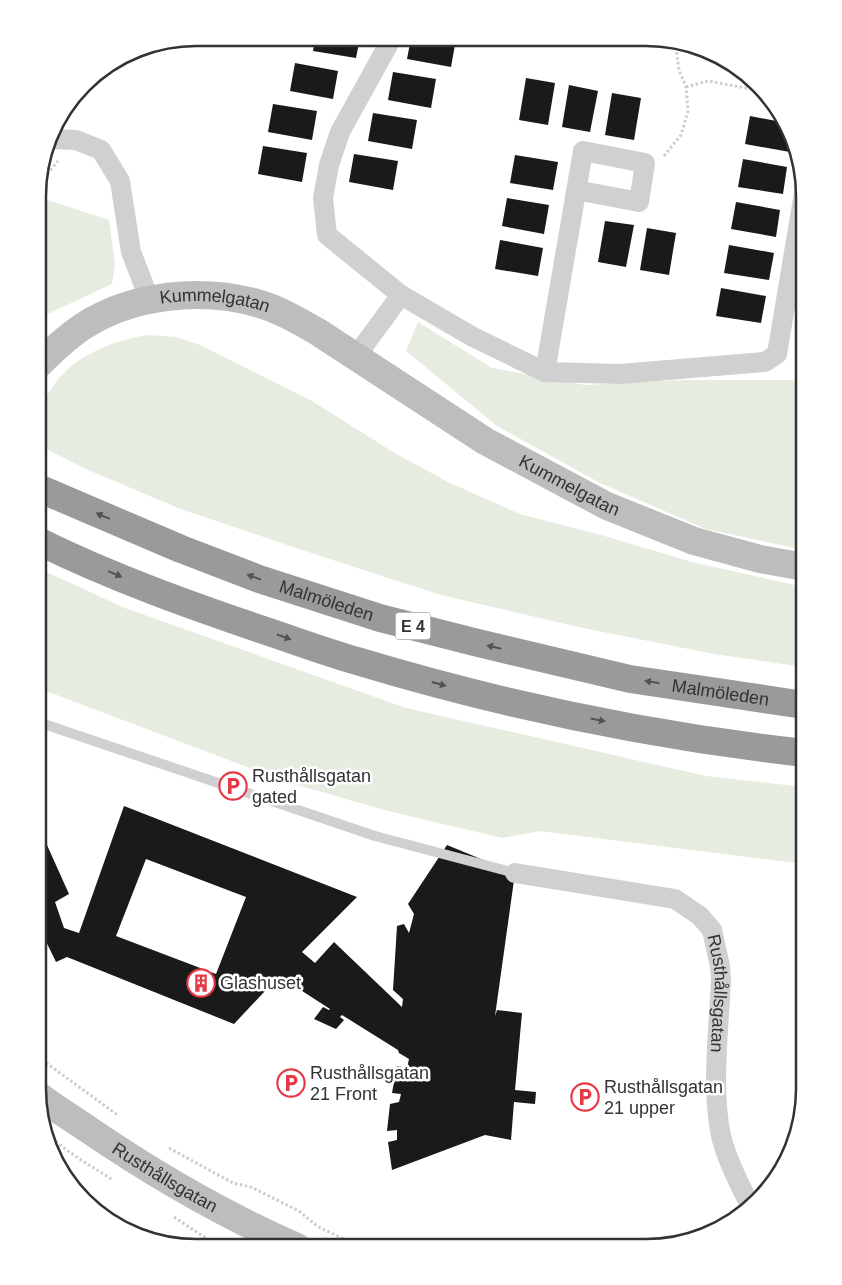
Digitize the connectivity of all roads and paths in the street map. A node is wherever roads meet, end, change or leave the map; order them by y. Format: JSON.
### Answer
{"nodes":[{"id":1,"x":388,"y":46,"type":"edge"},
{"id":2,"x":676,"y":50,"type":"edge"},
{"id":3,"x":686,"y":87,"type":"junction"},
{"id":4,"x":751,"y":89,"type":"edge"},
{"id":5,"x":58,"y":139,"type":"edge"},
{"id":6,"x":645,"y":163,"type":"junction"},
{"id":7,"x":576,"y":190,"type":"junction"},
{"id":8,"x":796,"y":275,"type":"edge"},
{"id":9,"x":401,"y":295,"type":"junction"},
{"id":10,"x":150,"y":301,"type":"junction"},
{"id":11,"x":356,"y":356,"type":"junction"},
{"id":12,"x":46,"y":357,"type":"edge"},
{"id":13,"x":545,"y":372,"type":"junction"},
{"id":14,"x":46,"y":491,"type":"edge"},
{"id":15,"x":46,"y":544,"type":"edge"},
{"id":16,"x":796,"y":565,"type":"edge"},
{"id":17,"x":795,"y":704,"type":"edge"},
{"id":18,"x":46,"y":725,"type":"edge"},
{"id":19,"x":795,"y":752,"type":"edge"},
{"id":20,"x":515,"y":873,"type":"joint"},
{"id":21,"x":46,"y":1063,"type":"edge"},
{"id":22,"x":47,"y":1102,"type":"edge"},
{"id":23,"x":126,"y":1121,"type":"dead end"},
{"id":24,"x":165,"y":1146,"type":"dead end"},
{"id":25,"x":747,"y":1199,"type":"edge"},
{"id":26,"x":280,"y":1239,"type":"edge"},
{"id":27,"x":344,"y":1239,"type":"edge"}],
"edges":[{"from":1,"to":9,"type":"street"},
{"from":2,"to":3,"type":"path"},
{"from":3,"to":4,"type":"path"},
{"from":3,"to":6,"type":"path"},
{"from":5,"to":10,"type":"street","name":"Kummelgatan"},
{"from":6,"to":7,"type":"street"},
{"from":6,"to":7,"type":"street"},
{"from":7,"to":13,"type":"street"},
{"from":8,"to":13,"type":"street"},
{"from":9,"to":11,"type":"street"},
{"from":9,"to":13,"type":"street"},
{"from":10,"to":11,"type":"street","name":"Kummelgatan"},
{"from":10,"to":12,"type":"street","name":"Kummelgatan"},
{"from":11,"to":16,"type":"street","name":"Kummelgatan"},
{"from":17,"to":14,"type":"highway","name":"Malmöleden","number":"E 4","one_way":true},
{"from":15,"to":19,"type":"highway","one_way":true},
{"from":18,"to":20,"type":"lane"},
{"from":20,"to":25,"type":"street","name":"Rusthållsgatan"},
{"from":21,"to":23,"type":"path"},
{"from":22,"to":26,"type":"street","name":"Rusthållsgatan"},
{"from":24,"to":27,"type":"path"}]}
